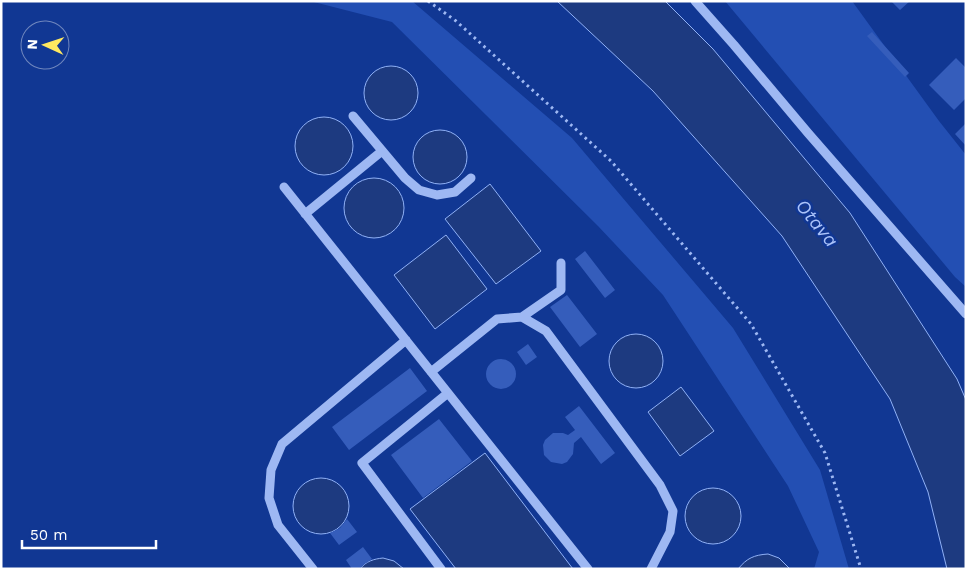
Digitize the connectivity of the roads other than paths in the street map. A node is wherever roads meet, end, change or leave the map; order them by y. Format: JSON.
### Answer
{"nodes":[{"id":1,"x":695,"y":1,"type":"edge"},
{"id":2,"x":353,"y":116,"type":"dead end"},
{"id":3,"x":382,"y":151,"type":"junction"},
{"id":4,"x":472,"y":178,"type":"dead end"},
{"id":5,"x":284,"y":187,"type":"dead end"},
{"id":6,"x":305,"y":214,"type":"junction"},
{"id":7,"x":561,"y":263,"type":"dead end"},
{"id":8,"x":966,"y":314,"type":"edge"},
{"id":9,"x":522,"y":317,"type":"junction"},
{"id":10,"x":406,"y":340,"type":"junction"},
{"id":11,"x":431,"y":372,"type":"junction"},
{"id":12,"x":448,"y":393,"type":"junction"},
{"id":13,"x":313,"y":569,"type":"edge"},
{"id":14,"x":441,"y":569,"type":"edge"},
{"id":15,"x":588,"y":569,"type":"edge"},
{"id":16,"x":651,"y":569,"type":"edge"}],
"edges":[{"from":1,"to":8,"type":"lane"},
{"from":2,"to":3,"type":"lane"},
{"from":3,"to":4,"type":"lane"},
{"from":3,"to":6,"type":"lane"},
{"from":5,"to":6,"type":"lane"},
{"from":6,"to":10,"type":"lane"},
{"from":7,"to":9,"type":"lane"},
{"from":9,"to":11,"type":"lane"},
{"from":9,"to":16,"type":"lane"},
{"from":10,"to":11,"type":"lane"},
{"from":10,"to":13,"type":"lane"},
{"from":11,"to":12,"type":"lane"},
{"from":12,"to":14,"type":"lane"},
{"from":12,"to":15,"type":"lane"}]}
